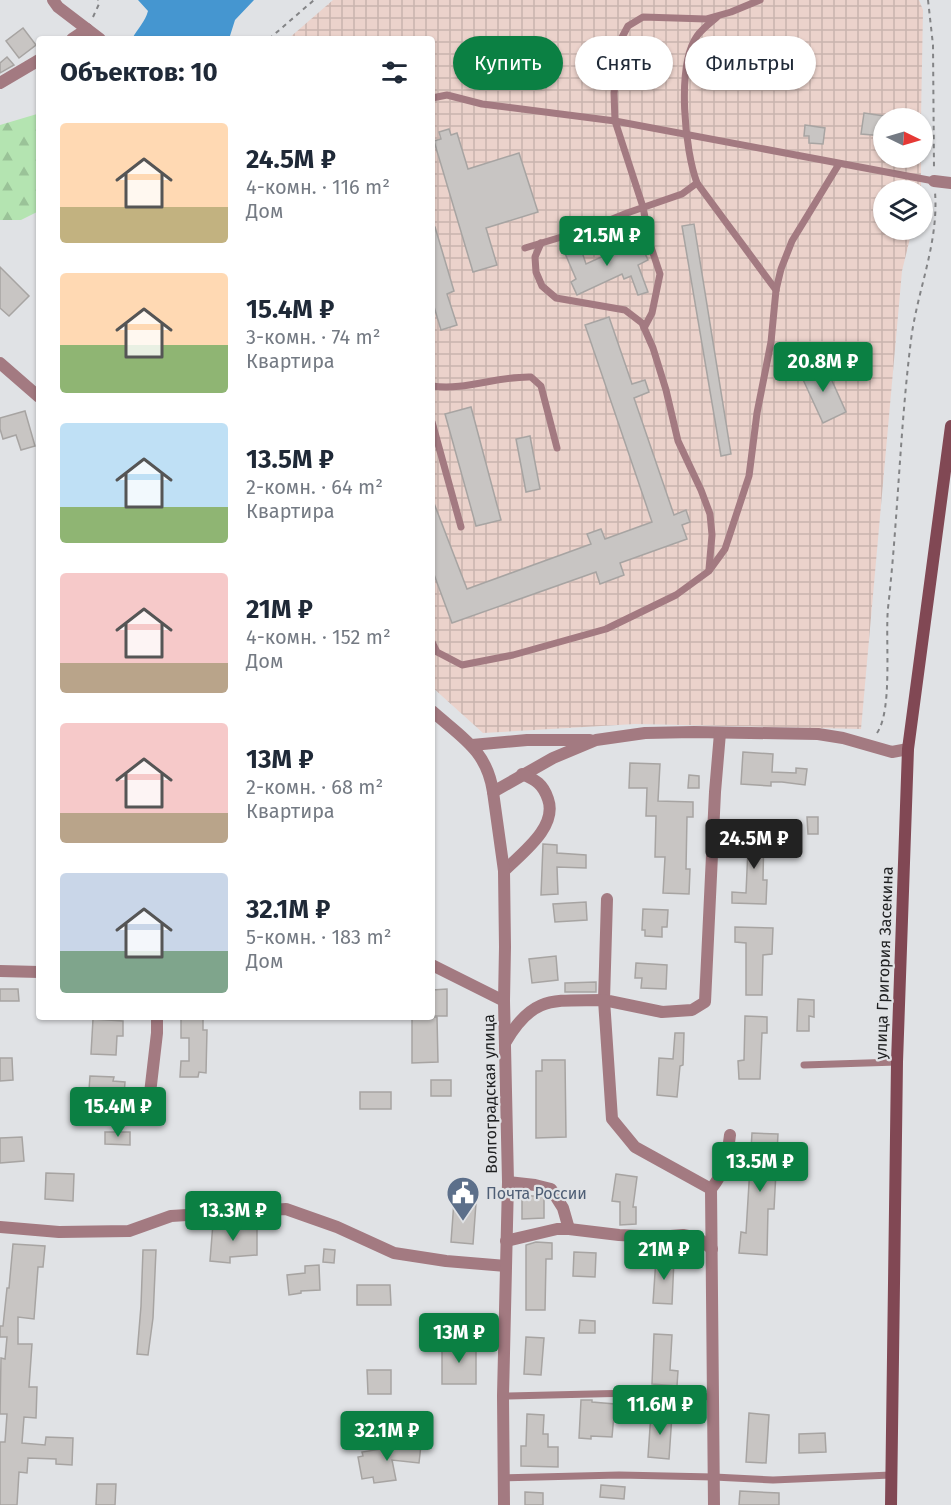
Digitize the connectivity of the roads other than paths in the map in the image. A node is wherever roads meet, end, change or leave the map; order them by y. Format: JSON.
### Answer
{"nodes":[{"id":1,"x":53,"y":0,"type":"edge"},
{"id":2,"x":760,"y":0,"type":"edge"},
{"id":3,"x":719,"y":15,"type":"junction"},
{"id":4,"x":87,"y":29,"type":"junction"},
{"id":5,"x":76,"y":36,"type":"edge"},
{"id":6,"x":96,"y":36,"type":"edge"},
{"id":7,"x":36,"y":62,"type":"edge"},
{"id":8,"x":0,"y":82,"type":"edge"},
{"id":9,"x":435,"y":97,"type":"edge"},
{"id":10,"x":615,"y":120,"type":"junction"},
{"id":11,"x":686,"y":133,"type":"junction"},
{"id":12,"x":839,"y":164,"type":"junction"},
{"id":13,"x":934,"y":181,"type":"joint"},
{"id":14,"x":697,"y":183,"type":"junction"},
{"id":15,"x":951,"y":183,"type":"edge"},
{"id":16,"x":643,"y":207,"type":"junction"},
{"id":17,"x":541,"y":243,"type":"junction"},
{"id":18,"x":525,"y":248,"type":"dead end"},
{"id":19,"x":776,"y":290,"type":"junction"},
{"id":20,"x":644,"y":328,"type":"junction"},
{"id":21,"x":0,"y":363,"type":"edge"},
{"id":22,"x":435,"y":386,"type":"edge"},
{"id":23,"x":36,"y":393,"type":"edge"},
{"id":24,"x":951,"y":426,"type":"edge"},
{"id":25,"x":435,"y":433,"type":"edge"},
{"id":26,"x":557,"y":448,"type":"dead end"},
{"id":27,"x":461,"y":527,"type":"dead end"},
{"id":28,"x":709,"y":571,"type":"junction"},
{"id":29,"x":435,"y":648,"type":"edge"},
{"id":30,"x":435,"y":714,"type":"edge"},
{"id":31,"x":720,"y":733,"type":"junction"},
{"id":32,"x":596,"y":740,"type":"junction"},
{"id":33,"x":472,"y":746,"type":"junction"},
{"id":34,"x":908,"y":749,"type":"junction"},
{"id":35,"x":522,"y":774,"type":"junction"},
{"id":36,"x":493,"y":792,"type":"junction"},
{"id":37,"x":504,"y":871,"type":"junction"},
{"id":38,"x":607,"y":899,"type":"dead end"},
{"id":39,"x":435,"y":966,"type":"edge"},
{"id":40,"x":0,"y":971,"type":"edge"},
{"id":41,"x":36,"y":972,"type":"edge"},
{"id":42,"x":604,"y":1000,"type":"junction"},
{"id":43,"x":504,"y":1001,"type":"junction"},
{"id":44,"x":157,"y":1020,"type":"edge"},
{"id":45,"x":505,"y":1042,"type":"junction"},
{"id":46,"x":897,"y":1062,"type":"junction"},
{"id":47,"x":804,"y":1065,"type":"dead end"},
{"id":48,"x":149,"y":1102,"type":"dead end"},
{"id":49,"x":730,"y":1135,"type":"dead end"},
{"id":50,"x":508,"y":1182,"type":"junction"},
{"id":51,"x":711,"y":1189,"type":"junction"},
{"id":52,"x":0,"y":1227,"type":"edge"},
{"id":53,"x":569,"y":1229,"type":"junction"},
{"id":54,"x":506,"y":1241,"type":"junction"},
{"id":55,"x":712,"y":1249,"type":"junction"},
{"id":56,"x":506,"y":1266,"type":"junction"},
{"id":57,"x":503,"y":1396,"type":"junction"},
{"id":58,"x":713,"y":1397,"type":"junction"},
{"id":59,"x":891,"y":1475,"type":"junction"},
{"id":60,"x":714,"y":1477,"type":"junction"},
{"id":61,"x":503,"y":1478,"type":"junction"},
{"id":62,"x":504,"y":1505,"type":"edge"},
{"id":63,"x":714,"y":1505,"type":"edge"},
{"id":64,"x":891,"y":1505,"type":"edge"}],
"edges":[{"from":1,"to":4,"type":"street"},
{"from":2,"to":3,"type":"lane"},
{"from":3,"to":10,"type":"lane"},
{"from":3,"to":11,"type":"lane"},
{"from":4,"to":5,"type":"street"},
{"from":4,"to":6,"type":"street"},
{"from":7,"to":8,"type":"street"},
{"from":9,"to":10,"type":"lane"},
{"from":10,"to":11,"type":"lane"},
{"from":10,"to":16,"type":"lane"},
{"from":11,"to":12,"type":"lane"},
{"from":11,"to":14,"type":"lane"},
{"from":12,"to":13,"type":"lane"},
{"from":12,"to":19,"type":"lane"},
{"from":13,"to":15,"type":"street"},
{"from":14,"to":16,"type":"lane"},
{"from":14,"to":19,"type":"lane"},
{"from":16,"to":17,"type":"lane"},
{"from":16,"to":20,"type":"lane"},
{"from":17,"to":18,"type":"lane"},
{"from":17,"to":20,"type":"lane"},
{"from":19,"to":28,"type":"lane"},
{"from":20,"to":28,"type":"lane"},
{"from":21,"to":23,"type":"street"},
{"from":22,"to":26,"type":"lane"},
{"from":24,"to":34,"type":"main road","name":"улица Григория Засекина"},
{"from":25,"to":27,"type":"lane"},
{"from":28,"to":29,"type":"lane"},
{"from":30,"to":33,"type":"street","name":"Волгоградская улица"},
{"from":31,"to":32,"type":"street"},
{"from":31,"to":34,"type":"street"},
{"from":31,"to":42,"type":"street"},
{"from":32,"to":33,"type":"street"},
{"from":32,"to":35,"type":"street"},
{"from":33,"to":36,"type":"street","name":"Волгоградская улица"},
{"from":34,"to":46,"type":"main road","name":"улица Григория Засекина"},
{"from":35,"to":36,"type":"street"},
{"from":35,"to":37,"type":"street"},
{"from":36,"to":37,"type":"street","name":"Волгоградская улица"},
{"from":37,"to":43,"type":"street","name":"Волгоградская улица"},
{"from":38,"to":42,"type":"street"},
{"from":39,"to":43,"type":"street"},
{"from":40,"to":41,"type":"street"},
{"from":42,"to":45,"type":"street"},
{"from":42,"to":51,"type":"street"},
{"from":43,"to":45,"type":"street","name":"Волгоградская улица"},
{"from":44,"to":48,"type":"street"},
{"from":45,"to":50,"type":"street","name":"Волгоградская улица"},
{"from":46,"to":47,"type":"lane"},
{"from":46,"to":59,"type":"main road","name":"улица Григория Засекина"},
{"from":49,"to":51,"type":"street"},
{"from":50,"to":53,"type":"street"},
{"from":50,"to":54,"type":"street","name":"Волгоградская улица"},
{"from":51,"to":55,"type":"street"},
{"from":52,"to":56,"type":"street"},
{"from":53,"to":54,"type":"street"},
{"from":53,"to":55,"type":"street"},
{"from":54,"to":56,"type":"street","name":"Волгоградская улица"},
{"from":55,"to":58,"type":"street"},
{"from":56,"to":57,"type":"street","name":"Волгоградская улица"},
{"from":57,"to":58,"type":"lane"},
{"from":57,"to":61,"type":"street","name":"Волгоградская улица"},
{"from":58,"to":60,"type":"street"},
{"from":59,"to":60,"type":"lane"},
{"from":59,"to":64,"type":"main road","name":"улица Григория Засекина"},
{"from":60,"to":61,"type":"lane"},
{"from":60,"to":63,"type":"street"},
{"from":61,"to":62,"type":"street","name":"Волгоградская улица"}]}
